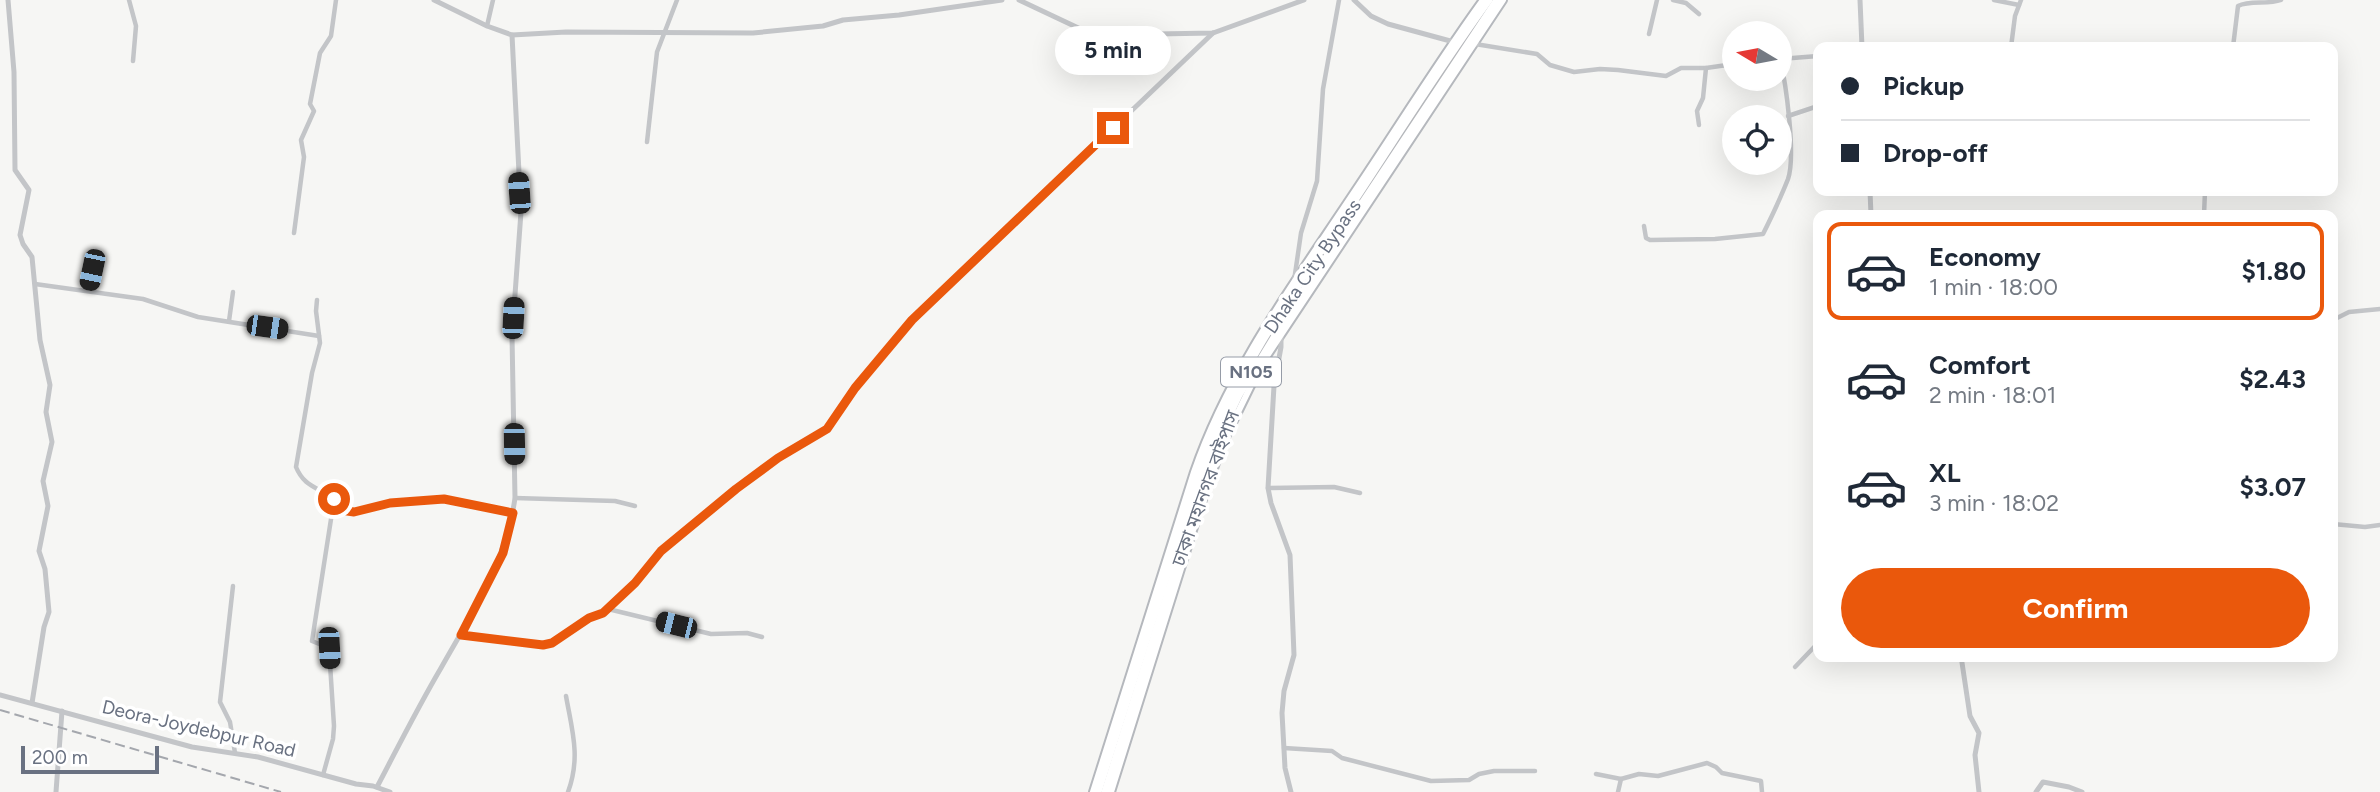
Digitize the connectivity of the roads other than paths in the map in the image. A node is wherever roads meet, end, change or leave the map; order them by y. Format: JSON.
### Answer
{"nodes":[{"id":1,"x":8,"y":0,"type":"edge"},
{"id":2,"x":129,"y":0,"type":"edge"},
{"id":3,"x":336,"y":0,"type":"edge"},
{"id":4,"x":434,"y":0,"type":"edge"},
{"id":5,"x":493,"y":0,"type":"edge"},
{"id":6,"x":677,"y":0,"type":"edge"},
{"id":7,"x":1002,"y":0,"type":"edge"},
{"id":8,"x":1019,"y":0,"type":"edge"},
{"id":9,"x":1304,"y":0,"type":"edge"},
{"id":10,"x":1339,"y":0,"type":"edge"},
{"id":11,"x":1354,"y":0,"type":"edge"},
{"id":12,"x":1483,"y":0,"type":"edge"},
{"id":13,"x":1489,"y":0,"type":"edge"},
{"id":14,"x":1497,"y":0,"type":"edge"},
{"id":15,"x":1503,"y":0,"type":"edge"},
{"id":16,"x":1657,"y":0,"type":"edge"},
{"id":17,"x":1673,"y":0,"type":"edge"},
{"id":18,"x":1860,"y":0,"type":"edge"},
{"id":19,"x":1994,"y":0,"type":"edge"},
{"id":20,"x":2281,"y":0,"type":"edge"},
{"id":21,"x":2020,"y":2,"type":"edge"},
{"id":22,"x":1032,"y":3,"type":"edge"},
{"id":23,"x":1699,"y":14,"type":"dead end"},
{"id":24,"x":487,"y":26,"type":"junction"},
{"id":25,"x":665,"y":32,"type":"junction"},
{"id":26,"x":1213,"y":33,"type":"junction"},
{"id":27,"x":1649,"y":34,"type":"dead end"},
{"id":28,"x":512,"y":36,"type":"junction"},
{"id":29,"x":1454,"y":42,"type":"junction"},
{"id":30,"x":1862,"y":42,"type":"edge"},
{"id":31,"x":2011,"y":42,"type":"edge"},
{"id":32,"x":2234,"y":42,"type":"edge"},
{"id":33,"x":1472,"y":44,"type":"junction"},
{"id":34,"x":1813,"y":56,"type":"edge"},
{"id":35,"x":1792,"y":58,"type":"edge"},
{"id":36,"x":133,"y":61,"type":"dead end"},
{"id":37,"x":1722,"y":66,"type":"edge"},
{"id":38,"x":1706,"y":68,"type":"junction"},
{"id":39,"x":1813,"y":108,"type":"edge"},
{"id":40,"x":1792,"y":115,"type":"edge"},
{"id":41,"x":1699,"y":125,"type":"dead end"},
{"id":42,"x":647,"y":142,"type":"dead end"},
{"id":43,"x":1788,"y":175,"type":"edge"},
{"id":44,"x":1644,"y":226,"type":"dead end"},
{"id":45,"x":294,"y":233,"type":"dead end"},
{"id":46,"x":96,"y":251,"type":"dead end"},
{"id":47,"x":35,"y":284,"type":"junction"},
{"id":48,"x":1293,"y":285,"type":"junction"},
{"id":49,"x":88,"y":289,"type":"junction"},
{"id":50,"x":233,"y":292,"type":"dead end"},
{"id":51,"x":317,"y":300,"type":"dead end"},
{"id":52,"x":2380,"y":309,"type":"edge"},
{"id":53,"x":2338,"y":318,"type":"edge"},
{"id":54,"x":229,"y":321,"type":"junction"},
{"id":55,"x":1281,"y":335,"type":"junction"},
{"id":56,"x":320,"y":336,"type":"junction"},
{"id":57,"x":1268,"y":488,"type":"junction"},
{"id":58,"x":1360,"y":494,"type":"dead end"},
{"id":59,"x":515,"y":498,"type":"junction"},
{"id":60,"x":635,"y":506,"type":"dead end"},
{"id":61,"x":334,"y":509,"type":"junction"},
{"id":62,"x":513,"y":513,"type":"junction"},
{"id":63,"x":2338,"y":524,"type":"edge"},
{"id":64,"x":2380,"y":525,"type":"edge"},
{"id":65,"x":233,"y":586,"type":"dead end"},
{"id":66,"x":608,"y":609,"type":"junction"},
{"id":67,"x":461,"y":635,"type":"junction"},
{"id":68,"x":762,"y":636,"type":"dead end"},
{"id":69,"x":1813,"y":648,"type":"edge"},
{"id":70,"x":1962,"y":662,"type":"edge"},
{"id":71,"x":1795,"y":667,"type":"dead end"},
{"id":72,"x":0,"y":695,"type":"edge"},
{"id":73,"x":566,"y":696,"type":"dead end"},
{"id":74,"x":32,"y":703,"type":"junction"},
{"id":75,"x":62,"y":711,"type":"junction"},
{"id":76,"x":1284,"y":748,"type":"junction"},
{"id":77,"x":235,"y":753,"type":"junction"},
{"id":78,"x":1535,"y":771,"type":"dead end"},
{"id":79,"x":1596,"y":774,"type":"dead end"},
{"id":80,"x":323,"y":775,"type":"junction"},
{"id":81,"x":1621,"y":779,"type":"junction"},
{"id":82,"x":377,"y":787,"type":"junction"},
{"id":83,"x":56,"y":792,"type":"edge"},
{"id":84,"x":390,"y":792,"type":"edge"},
{"id":85,"x":568,"y":792,"type":"edge"},
{"id":86,"x":1095,"y":792,"type":"edge"},
{"id":87,"x":1105,"y":792,"type":"edge"},
{"id":88,"x":1111,"y":792,"type":"edge"},
{"id":89,"x":1291,"y":792,"type":"edge"},
{"id":90,"x":1618,"y":792,"type":"edge"},
{"id":91,"x":1762,"y":792,"type":"edge"},
{"id":92,"x":1979,"y":792,"type":"edge"},
{"id":93,"x":2036,"y":792,"type":"edge"},
{"id":94,"x":2082,"y":792,"type":"edge"}],
"edges":[{"from":1,"to":47,"type":"street"},
{"from":2,"to":36,"type":"street"},
{"from":3,"to":45,"type":"street"},
{"from":4,"to":24,"type":"street"},
{"from":5,"to":24,"type":"street"},
{"from":6,"to":25,"type":"street"},
{"from":7,"to":25,"type":"street"},
{"from":8,"to":22,"type":"street"},
{"from":9,"to":26,"type":"street"},
{"from":10,"to":48,"type":"street"},
{"from":11,"to":29,"type":"street"},
{"from":12,"to":29,"type":"main road"},
{"from":13,"to":86,"type":"highway","name":"Dhaka City Bypass","number":"N105"},
{"from":14,"to":87,"type":"highway","name":"ঢাকা মহানগর বাইপাস","number":"N105"},
{"from":15,"to":33,"type":"main road"},
{"from":16,"to":27,"type":"street"},
{"from":17,"to":23,"type":"street"},
{"from":18,"to":30,"type":"street"},
{"from":19,"to":21,"type":"street"},
{"from":20,"to":32,"type":"street"},
{"from":21,"to":31,"type":"street"},
{"from":22,"to":26,"type":"street"},
{"from":24,"to":28,"type":"street"},
{"from":25,"to":28,"type":"street"},
{"from":25,"to":42,"type":"street"},
{"from":26,"to":66,"type":"street"},
{"from":28,"to":59,"type":"street"},
{"from":29,"to":48,"type":"main road"},
{"from":33,"to":38,"type":"street"},
{"from":33,"to":55,"type":"main road"},
{"from":34,"to":35,"type":"street"},
{"from":37,"to":38,"type":"street"},
{"from":38,"to":41,"type":"street"},
{"from":39,"to":40,"type":"street"},
{"from":43,"to":44,"type":"street"},
{"from":46,"to":49,"type":"street"},
{"from":47,"to":49,"type":"street"},
{"from":47,"to":74,"type":"street"},
{"from":48,"to":86,"type":"main road"},
{"from":49,"to":54,"type":"street"},
{"from":50,"to":54,"type":"street"},
{"from":51,"to":56,"type":"street"},
{"from":52,"to":53,"type":"street"},
{"from":54,"to":56,"type":"street"},
{"from":55,"to":57,"type":"street"},
{"from":55,"to":88,"type":"main road"},
{"from":56,"to":61,"type":"street"},
{"from":57,"to":58,"type":"street"},
{"from":57,"to":76,"type":"street"},
{"from":59,"to":60,"type":"street"},
{"from":59,"to":62,"type":"street"},
{"from":61,"to":62,"type":"street"},
{"from":61,"to":80,"type":"street"},
{"from":62,"to":67,"type":"street"},
{"from":63,"to":64,"type":"street"},
{"from":65,"to":77,"type":"street"},
{"from":66,"to":67,"type":"street"},
{"from":66,"to":68,"type":"street"},
{"from":67,"to":82,"type":"street"},
{"from":69,"to":71,"type":"street"},
{"from":70,"to":92,"type":"street"},
{"from":72,"to":74,"type":"street","name":"Deora-Joydebpur Road"},
{"from":73,"to":85,"type":"street"},
{"from":74,"to":75,"type":"street","name":"Deora-Joydebpur Road"},
{"from":75,"to":77,"type":"street","name":"Deora-Joydebpur Road"},
{"from":75,"to":83,"type":"street"},
{"from":76,"to":78,"type":"street"},
{"from":76,"to":89,"type":"street"},
{"from":77,"to":80,"type":"street","name":"Deora-Joydebpur Road"},
{"from":79,"to":81,"type":"street"},
{"from":80,"to":82,"type":"street","name":"Deora-Joydebpur Road"},
{"from":81,"to":90,"type":"street"},
{"from":81,"to":91,"type":"street"},
{"from":82,"to":84,"type":"street","name":"Deora-Joydebpur Road"},
{"from":93,"to":94,"type":"street"}]}
